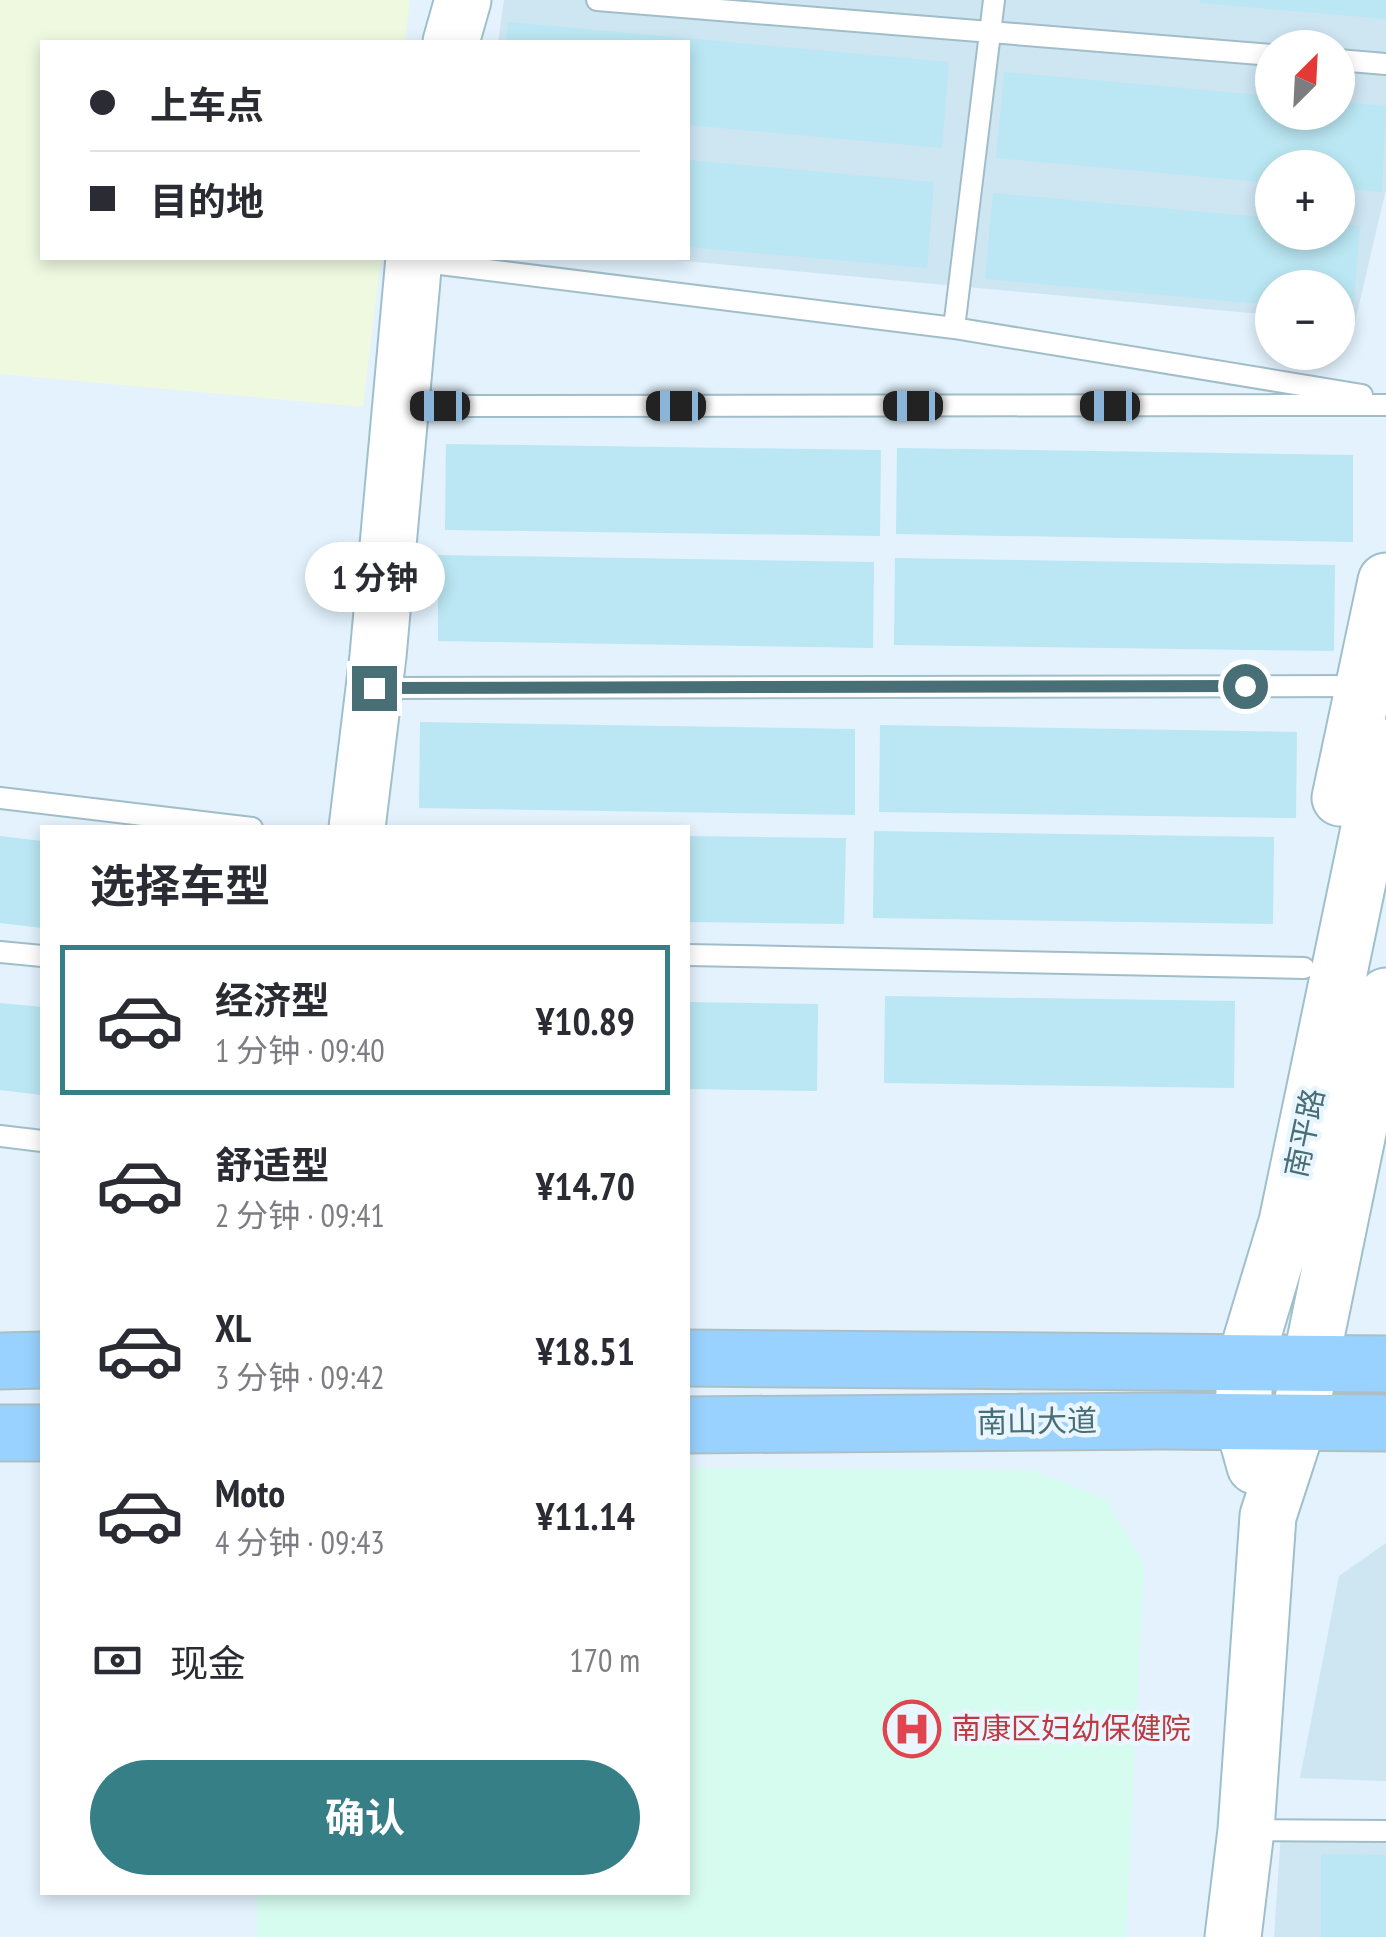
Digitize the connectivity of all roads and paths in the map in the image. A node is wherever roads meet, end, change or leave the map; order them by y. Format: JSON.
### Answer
{"nodes":[{"id":1,"x":463,"y":0,"type":"edge"},
{"id":2,"x":597,"y":0,"type":"edge"},
{"id":3,"x":994,"y":0,"type":"edge"},
{"id":4,"x":991,"y":32,"type":"junction"},
{"id":5,"x":452,"y":40,"type":"edge"},
{"id":6,"x":1255,"y":54,"type":"edge"},
{"id":7,"x":1355,"y":61,"type":"edge"},
{"id":8,"x":1386,"y":64,"type":"edge"},
{"id":9,"x":414,"y":260,"type":"edge"},
{"id":10,"x":422,"y":260,"type":"edge"},
{"id":11,"x":954,"y":328,"type":"junction"},
{"id":12,"x":1386,"y":402,"type":"edge"},
{"id":13,"x":400,"y":406,"type":"junction"},
{"id":14,"x":1386,"y":581,"type":"edge"},
{"id":15,"x":1364,"y":686,"type":"junction"},
{"id":16,"x":374,"y":688,"type":"junction"},
{"id":17,"x":1386,"y":747,"type":"edge"},
{"id":18,"x":0,"y":798,"type":"edge"},
{"id":19,"x":227,"y":825,"type":"edge"},
{"id":20,"x":357,"y":825,"type":"edge"},
{"id":21,"x":0,"y":952,"type":"edge"},
{"id":22,"x":690,"y":955,"type":"edge"},
{"id":23,"x":40,"y":956,"type":"edge"},
{"id":24,"x":1304,"y":968,"type":"junction"},
{"id":25,"x":1386,"y":996,"type":"edge"},
{"id":26,"x":0,"y":1136,"type":"edge"},
{"id":27,"x":40,"y":1141,"type":"edge"},
{"id":28,"x":1386,"y":1168,"type":"edge"},
{"id":29,"x":1312,"y":1230,"type":"junction"},
{"id":30,"x":690,"y":1358,"type":"edge"},
{"id":31,"x":40,"y":1360,"type":"edge"},
{"id":32,"x":0,"y":1361,"type":"edge"},
{"id":33,"x":1246,"y":1361,"type":"junction"},
{"id":34,"x":1312,"y":1362,"type":"junction"},
{"id":35,"x":1386,"y":1364,"type":"edge"},
{"id":36,"x":1243,"y":1422,"type":"junction"},
{"id":37,"x":1386,"y":1422,"type":"edge"},
{"id":38,"x":1298,"y":1424,"type":"junction"},
{"id":39,"x":690,"y":1425,"type":"edge"},
{"id":40,"x":40,"y":1433,"type":"edge"},
{"id":41,"x":0,"y":1434,"type":"edge"},
{"id":42,"x":1268,"y":1516,"type":"junction"},
{"id":43,"x":1246,"y":1830,"type":"junction"},
{"id":44,"x":1386,"y":1831,"type":"edge"},
{"id":45,"x":1233,"y":1937,"type":"edge"}],
"edges":[{"from":1,"to":5,"type":"street"},
{"from":2,"to":4,"type":"lane"},
{"from":3,"to":4,"type":"lane"},
{"from":4,"to":6,"type":"lane"},
{"from":4,"to":11,"type":"lane"},
{"from":7,"to":8,"type":"lane"},
{"from":9,"to":13,"type":"street"},
{"from":10,"to":11,"type":"lane"},
{"from":11,"to":12,"type":"lane"},
{"from":12,"to":13,"type":"lane"},
{"from":13,"to":16,"type":"street"},
{"from":14,"to":15,"type":"street"},
{"from":15,"to":16,"type":"lane"},
{"from":15,"to":24,"type":"street"},
{"from":16,"to":20,"type":"street"},
{"from":17,"to":29,"type":"street","name":"南平路"},
{"from":18,"to":19,"type":"lane"},
{"from":21,"to":23,"type":"lane"},
{"from":22,"to":24,"type":"lane"},
{"from":24,"to":29,"type":"street"},
{"from":25,"to":29,"type":"street","name":"南平路"},
{"from":26,"to":27,"type":"lane"},
{"from":28,"to":29,"type":"street"},
{"from":29,"to":33,"type":"street","name":"南平路"},
{"from":29,"to":34,"type":"street","name":"南平路"},
{"from":30,"to":33,"type":"main road","name":"南山大道"},
{"from":31,"to":32,"type":"main road"},
{"from":33,"to":34,"type":"main road","name":"南山大道"},
{"from":33,"to":36,"type":"street","name":"南平路"},
{"from":34,"to":35,"type":"main road","name":"南山大道"},
{"from":34,"to":38,"type":"street","name":"南平路"},
{"from":36,"to":38,"type":"main road","name":"南山大道"},
{"from":36,"to":39,"type":"main road","name":"南山大道"},
{"from":36,"to":42,"type":"street","name":"南平路"},
{"from":37,"to":38,"type":"main road","name":"南山大道"},
{"from":38,"to":42,"type":"street","name":"南平路"},
{"from":40,"to":41,"type":"main road"},
{"from":42,"to":43,"type":"street","name":"南平路"},
{"from":43,"to":44,"type":"lane"},
{"from":43,"to":45,"type":"street","name":"南平路"}]}
